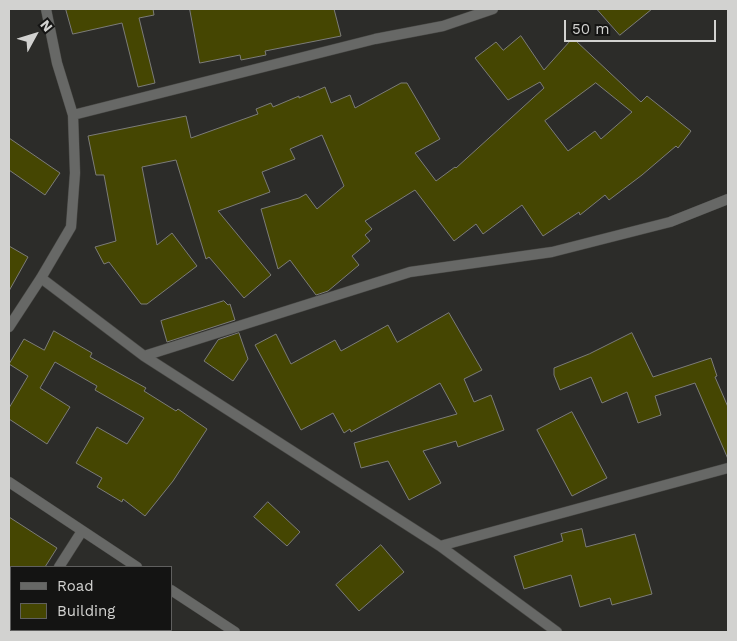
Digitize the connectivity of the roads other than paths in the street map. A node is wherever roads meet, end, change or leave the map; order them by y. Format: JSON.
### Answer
{"nodes":[{"id":1,"x":46,"y":9,"type":"edge"},
{"id":2,"x":493,"y":9,"type":"edge"},
{"id":3,"x":72,"y":115,"type":"junction"},
{"id":4,"x":728,"y":199,"type":"edge"},
{"id":5,"x":41,"y":278,"type":"junction"},
{"id":6,"x":9,"y":327,"type":"edge"},
{"id":7,"x":144,"y":356,"type":"junction"},
{"id":8,"x":728,"y":468,"type":"edge"},
{"id":9,"x":9,"y":482,"type":"edge"},
{"id":10,"x":82,"y":531,"type":"junction"},
{"id":11,"x":440,"y":546,"type":"junction"},
{"id":12,"x":60,"y":566,"type":"edge"},
{"id":13,"x":135,"y":566,"type":"edge"},
{"id":14,"x":172,"y":591,"type":"edge"},
{"id":15,"x":235,"y":632,"type":"edge"},
{"id":16,"x":557,"y":632,"type":"edge"}],
"edges":[{"from":1,"to":3,"type":"street"},
{"from":2,"to":3,"type":"street"},
{"from":3,"to":5,"type":"street"},
{"from":4,"to":7,"type":"street"},
{"from":5,"to":6,"type":"street"},
{"from":5,"to":7,"type":"street"},
{"from":7,"to":11,"type":"street"},
{"from":8,"to":11,"type":"street"},
{"from":9,"to":10,"type":"street"},
{"from":10,"to":12,"type":"street"},
{"from":10,"to":13,"type":"street"},
{"from":11,"to":16,"type":"street"},
{"from":14,"to":15,"type":"street"}]}
